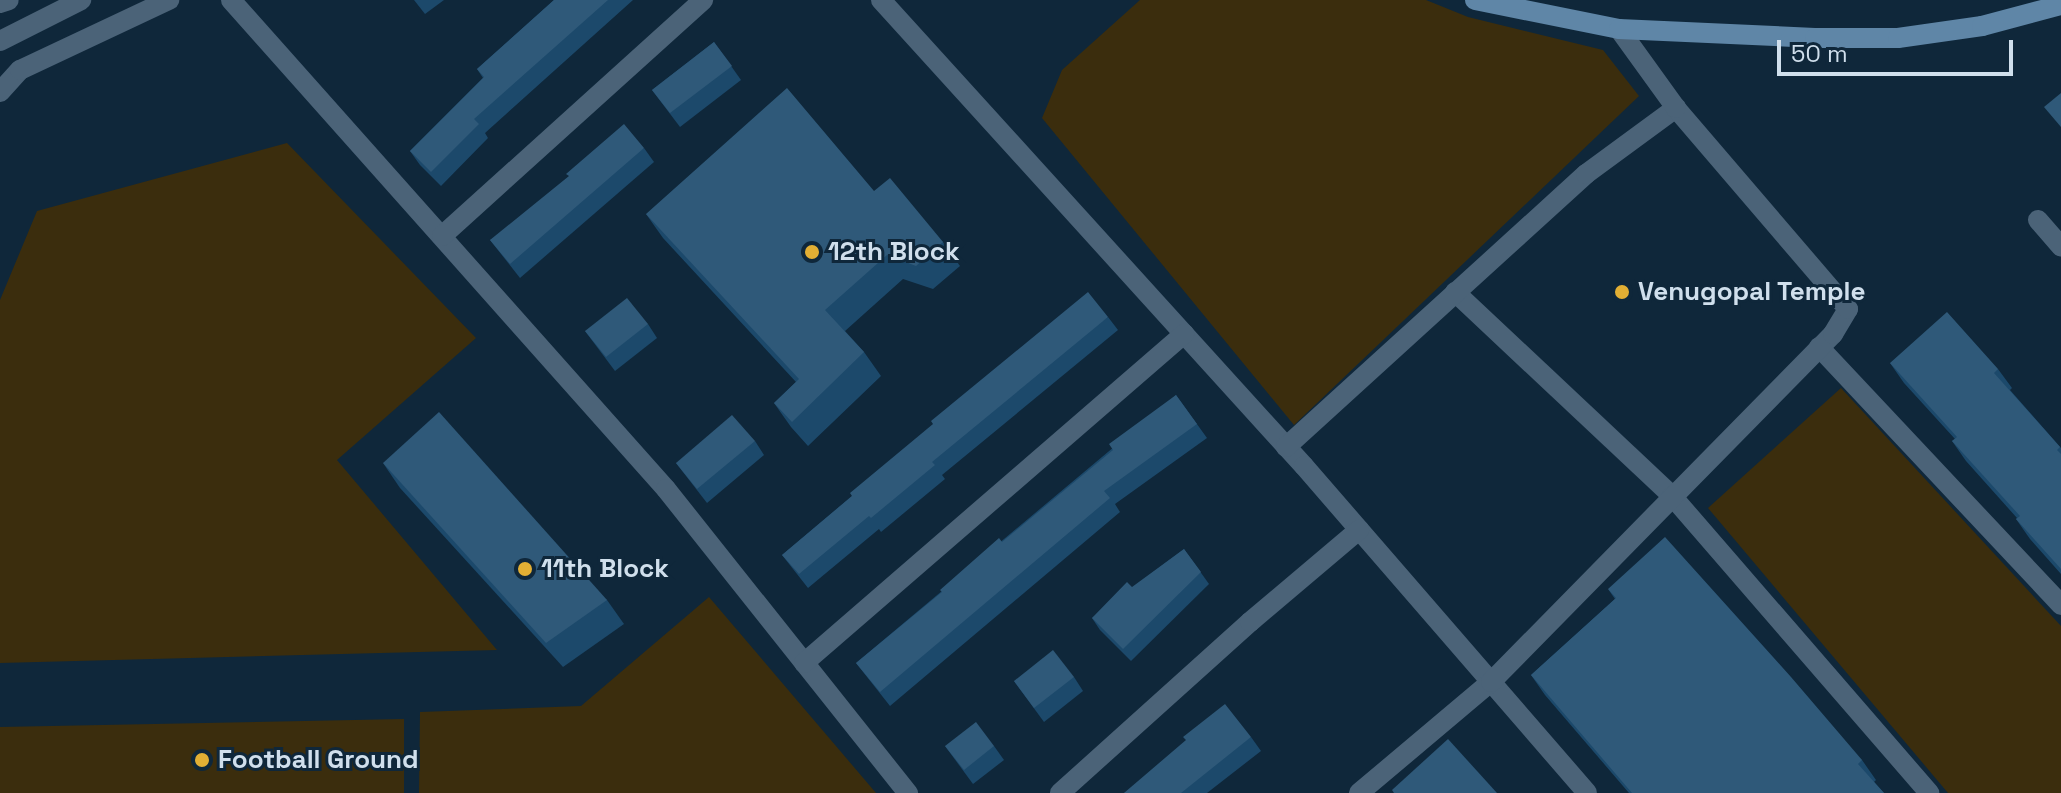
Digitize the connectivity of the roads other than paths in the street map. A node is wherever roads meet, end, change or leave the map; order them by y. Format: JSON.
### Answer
{"nodes":[{"id":1,"x":9,"y":0,"type":"edge"},
{"id":2,"x":81,"y":0,"type":"edge"},
{"id":3,"x":169,"y":0,"type":"edge"},
{"id":4,"x":231,"y":0,"type":"edge"},
{"id":5,"x":703,"y":0,"type":"edge"},
{"id":6,"x":881,"y":0,"type":"edge"},
{"id":7,"x":1475,"y":0,"type":"edge"},
{"id":8,"x":0,"y":3,"type":"edge"},
{"id":9,"x":2061,"y":5,"type":"edge"},
{"id":10,"x":2026,"y":7,"type":"edge"},
{"id":11,"x":1619,"y":29,"type":"junction"},
{"id":12,"x":0,"y":41,"type":"edge"},
{"id":13,"x":0,"y":92,"type":"edge"},
{"id":14,"x":1676,"y":108,"type":"junction"},
{"id":15,"x":2038,"y":220,"type":"dead end"},
{"id":16,"x":442,"y":236,"type":"junction"},
{"id":17,"x":2061,"y":246,"type":"edge"},
{"id":18,"x":1455,"y":292,"type":"junction"},
{"id":19,"x":1184,"y":334,"type":"junction"},
{"id":20,"x":1819,"y":347,"type":"junction"},
{"id":21,"x":1286,"y":447,"type":"junction"},
{"id":22,"x":1672,"y":496,"type":"junction"},
{"id":23,"x":1359,"y":530,"type":"junction"},
{"id":24,"x":2061,"y":605,"type":"edge"},
{"id":25,"x":804,"y":663,"type":"junction"},
{"id":26,"x":1491,"y":682,"type":"junction"},
{"id":27,"x":908,"y":793,"type":"edge"},
{"id":28,"x":1060,"y":793,"type":"edge"},
{"id":29,"x":1359,"y":793,"type":"edge"},
{"id":30,"x":1587,"y":793,"type":"edge"},
{"id":31,"x":1929,"y":793,"type":"edge"}],
"edges":[{"from":1,"to":8,"type":"street"},
{"from":2,"to":12,"type":"street"},
{"from":3,"to":13,"type":"street"},
{"from":4,"to":16,"type":"street"},
{"from":5,"to":16,"type":"street"},
{"from":6,"to":19,"type":"street"},
{"from":7,"to":11,"type":"main road"},
{"from":9,"to":10,"type":"main road"},
{"from":10,"to":11,"type":"main road"},
{"from":11,"to":14,"type":"street"},
{"from":14,"to":18,"type":"street"},
{"from":14,"to":20,"type":"street"},
{"from":15,"to":17,"type":"street"},
{"from":16,"to":25,"type":"street"},
{"from":18,"to":21,"type":"street"},
{"from":18,"to":22,"type":"street"},
{"from":19,"to":21,"type":"street"},
{"from":19,"to":25,"type":"street"},
{"from":20,"to":22,"type":"street"},
{"from":20,"to":24,"type":"street"},
{"from":21,"to":23,"type":"street"},
{"from":22,"to":26,"type":"street"},
{"from":22,"to":31,"type":"street"},
{"from":23,"to":26,"type":"street"},
{"from":23,"to":28,"type":"street"},
{"from":25,"to":27,"type":"street"},
{"from":26,"to":29,"type":"street"},
{"from":26,"to":30,"type":"street"}]}
